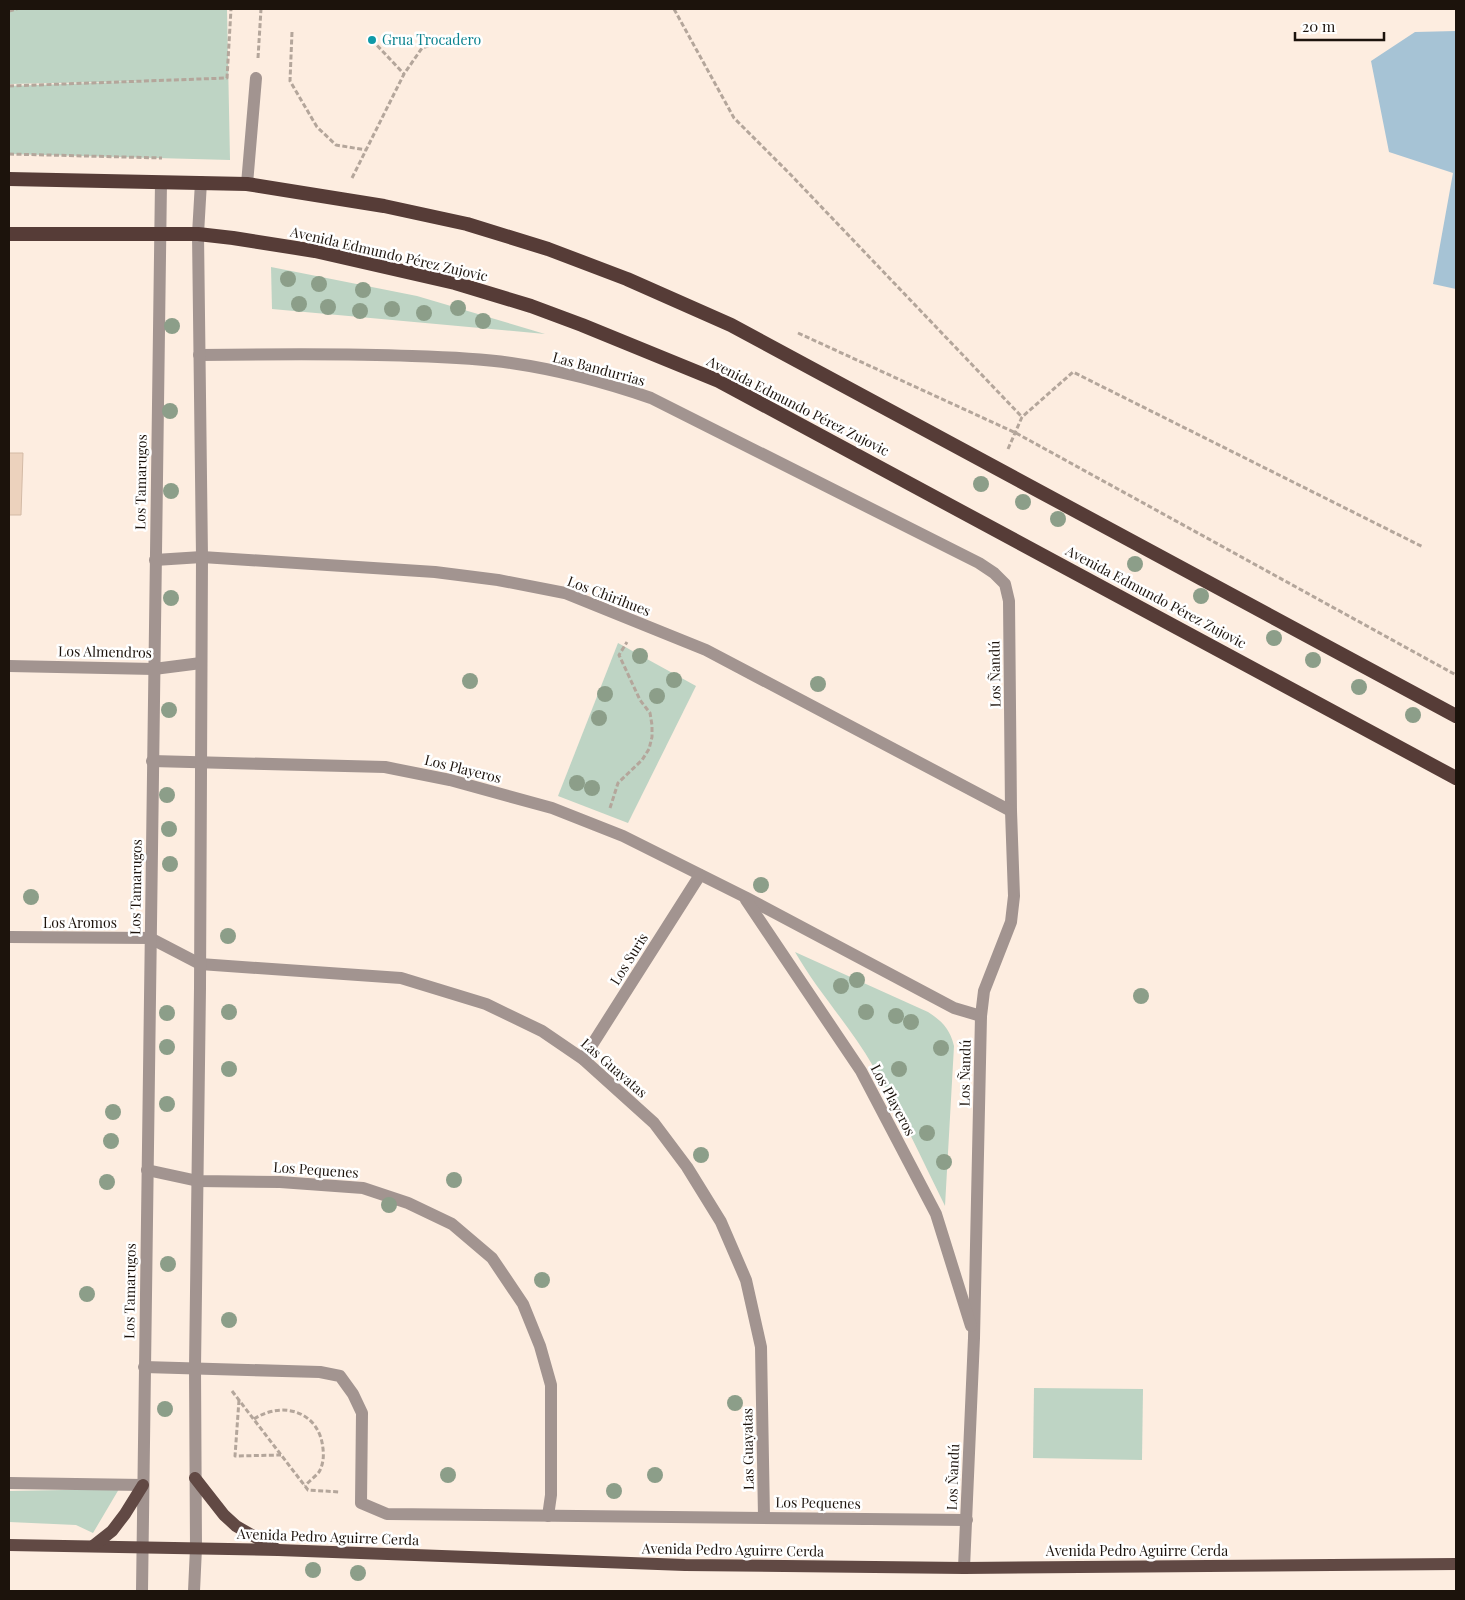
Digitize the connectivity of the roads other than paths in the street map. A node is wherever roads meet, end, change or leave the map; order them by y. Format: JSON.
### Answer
{"nodes":[{"id":1,"x":256,"y":78,"type":"road end"},
{"id":2,"x":9,"y":178,"type":"edge"},
{"id":3,"x":160,"y":182,"type":"junction"},
{"id":4,"x":201,"y":182,"type":"junction"},
{"id":5,"x":247,"y":184,"type":"junction"},
{"id":6,"x":9,"y":234,"type":"edge"},
{"id":7,"x":160,"y":234,"type":"junction"},
{"id":8,"x":198,"y":234,"type":"junction"},
{"id":9,"x":199,"y":355,"type":"junction"},
{"id":10,"x":202,"y":557,"type":"junction"},
{"id":11,"x":155,"y":560,"type":"junction"},
{"id":12,"x":1006,"y":584,"type":"joint"},
{"id":13,"x":201,"y":663,"type":"junction"},
{"id":14,"x":9,"y":666,"type":"edge"},
{"id":15,"x":154,"y":669,"type":"junction"},
{"id":16,"x":1456,"y":716,"type":"edge"},
{"id":17,"x":152,"y":761,"type":"junction"},
{"id":18,"x":201,"y":762,"type":"junction"},
{"id":19,"x":1456,"y":778,"type":"edge"},
{"id":20,"x":1011,"y":811,"type":"junction"},
{"id":21,"x":700,"y":875,"type":"junction"},
{"id":22,"x":745,"y":898,"type":"junction"},
{"id":23,"x":9,"y":937,"type":"edge"},
{"id":24,"x":150,"y":938,"type":"junction"},
{"id":25,"x":200,"y":964,"type":"junction"},
{"id":26,"x":980,"y":1016,"type":"junction"},
{"id":27,"x":583,"y":1058,"type":"junction"},
{"id":28,"x":147,"y":1170,"type":"junction"},
{"id":29,"x":198,"y":1182,"type":"junction"},
{"id":30,"x":974,"y":1338,"type":"junction"},
{"id":31,"x":144,"y":1367,"type":"junction"},
{"id":32,"x":195,"y":1368,"type":"junction"},
{"id":33,"x":195,"y":1478,"type":"junction"},
{"id":34,"x":9,"y":1483,"type":"edge"},
{"id":35,"x":143,"y":1485,"type":"junction"},
{"id":36,"x":548,"y":1516,"type":"junction"},
{"id":37,"x":764,"y":1517,"type":"junction"},
{"id":38,"x":967,"y":1520,"type":"junction"},
{"id":39,"x":9,"y":1545,"type":"edge"},
{"id":40,"x":92,"y":1546,"type":"junction"},
{"id":41,"x":143,"y":1547,"type":"junction"},
{"id":42,"x":196,"y":1548,"type":"junction"},
{"id":43,"x":278,"y":1550,"type":"junction"},
{"id":44,"x":1456,"y":1564,"type":"edge"},
{"id":45,"x":964,"y":1568,"type":"junction"},
{"id":46,"x":142,"y":1591,"type":"edge"},
{"id":47,"x":194,"y":1591,"type":"edge"}],
"edges":[{"from":1,"to":5,"type":"street"},
{"from":2,"to":3,"type":"highway"},
{"from":3,"to":4,"type":"highway"},
{"from":3,"to":7,"type":"street","name":"Los Tamarugos"},
{"from":4,"to":5,"type":"highway"},
{"from":4,"to":8,"type":"street"},
{"from":5,"to":16,"type":"highway"},
{"from":6,"to":7,"type":"highway","name":"Avenida Edmundo Pérez Zujovic"},
{"from":7,"to":8,"type":"highway","name":"Avenida Edmundo Pérez Zujovic"},
{"from":7,"to":11,"type":"street","name":"Los Tamarugos"},
{"from":8,"to":9,"type":"street"},
{"from":8,"to":19,"type":"highway","name":"Avenida Edmundo Pérez Zujovic"},
{"from":9,"to":10,"type":"street"},
{"from":9,"to":12,"type":"street","name":"Las Bandurrias"},
{"from":10,"to":11,"type":"street","name":"Los Chirihues"},
{"from":10,"to":13,"type":"street"},
{"from":10,"to":20,"type":"street","name":"Los Chirihues"},
{"from":11,"to":15,"type":"street","name":"Los Tamarugos"},
{"from":12,"to":20,"type":"street","name":"Los Ñandú"},
{"from":13,"to":15,"type":"street","name":"Los Almendros"},
{"from":13,"to":18,"type":"street"},
{"from":14,"to":15,"type":"street","name":"Los Almendros"},
{"from":15,"to":17,"type":"street","name":"Los Tamarugos"},
{"from":17,"to":18,"type":"street","name":"Los Playeros"},
{"from":17,"to":24,"type":"street","name":"Los Tamarugos"},
{"from":18,"to":21,"type":"street","name":"Los Playeros"},
{"from":18,"to":25,"type":"street"},
{"from":20,"to":26,"type":"street","name":"Los Ñandú"},
{"from":21,"to":22,"type":"street","name":"Los Playeros"},
{"from":21,"to":27,"type":"street","name":"Los Suris"},
{"from":22,"to":26,"type":"street","name":"Los Playeros"},
{"from":22,"to":30,"type":"street","name":"Los Playeros"},
{"from":23,"to":24,"type":"street","name":"Los Aromos"},
{"from":24,"to":25,"type":"street","name":"Las Guayatas"},
{"from":24,"to":28,"type":"street","name":"Los Tamarugos"},
{"from":25,"to":27,"type":"street","name":"Las Guayatas"},
{"from":25,"to":29,"type":"street"},
{"from":26,"to":30,"type":"street","name":"Los Ñandú"},
{"from":27,"to":37,"type":"street","name":"Las Guayatas"},
{"from":28,"to":29,"type":"street","name":"Los Pequenes"},
{"from":28,"to":31,"type":"street","name":"Los Tamarugos"},
{"from":29,"to":32,"type":"street"},
{"from":29,"to":36,"type":"street","name":"Los Pequenes"},
{"from":30,"to":38,"type":"street","name":"Los Ñandú"},
{"from":31,"to":32,"type":"street"},
{"from":31,"to":35,"type":"street","name":"Los Tamarugos"},
{"from":32,"to":33,"type":"street"},
{"from":32,"to":36,"type":"street","name":"Los Pequenes"},
{"from":33,"to":42,"type":"street"},
{"from":33,"to":43,"type":"main road"},
{"from":34,"to":35,"type":"street"},
{"from":35,"to":40,"type":"main road"},
{"from":35,"to":41,"type":"street","name":"Los Tamarugos"},
{"from":36,"to":37,"type":"street","name":"Los Pequenes"},
{"from":37,"to":38,"type":"street","name":"Los Pequenes"},
{"from":38,"to":45,"type":"street","name":"Los Ñandú"},
{"from":39,"to":40,"type":"main road","name":"Avenida Pedro Aguirre Cerda"},
{"from":40,"to":41,"type":"main road","name":"Avenida Pedro Aguirre Cerda"},
{"from":41,"to":42,"type":"main road","name":"Avenida Pedro Aguirre Cerda"},
{"from":41,"to":46,"type":"street","name":"Los Tamarugos"},
{"from":42,"to":43,"type":"main road","name":"Avenida Pedro Aguirre Cerda"},
{"from":42,"to":47,"type":"street"},
{"from":43,"to":45,"type":"main road","name":"Avenida Pedro Aguirre Cerda"},
{"from":44,"to":45,"type":"main road","name":"Avenida Pedro Aguirre Cerda"}]}
